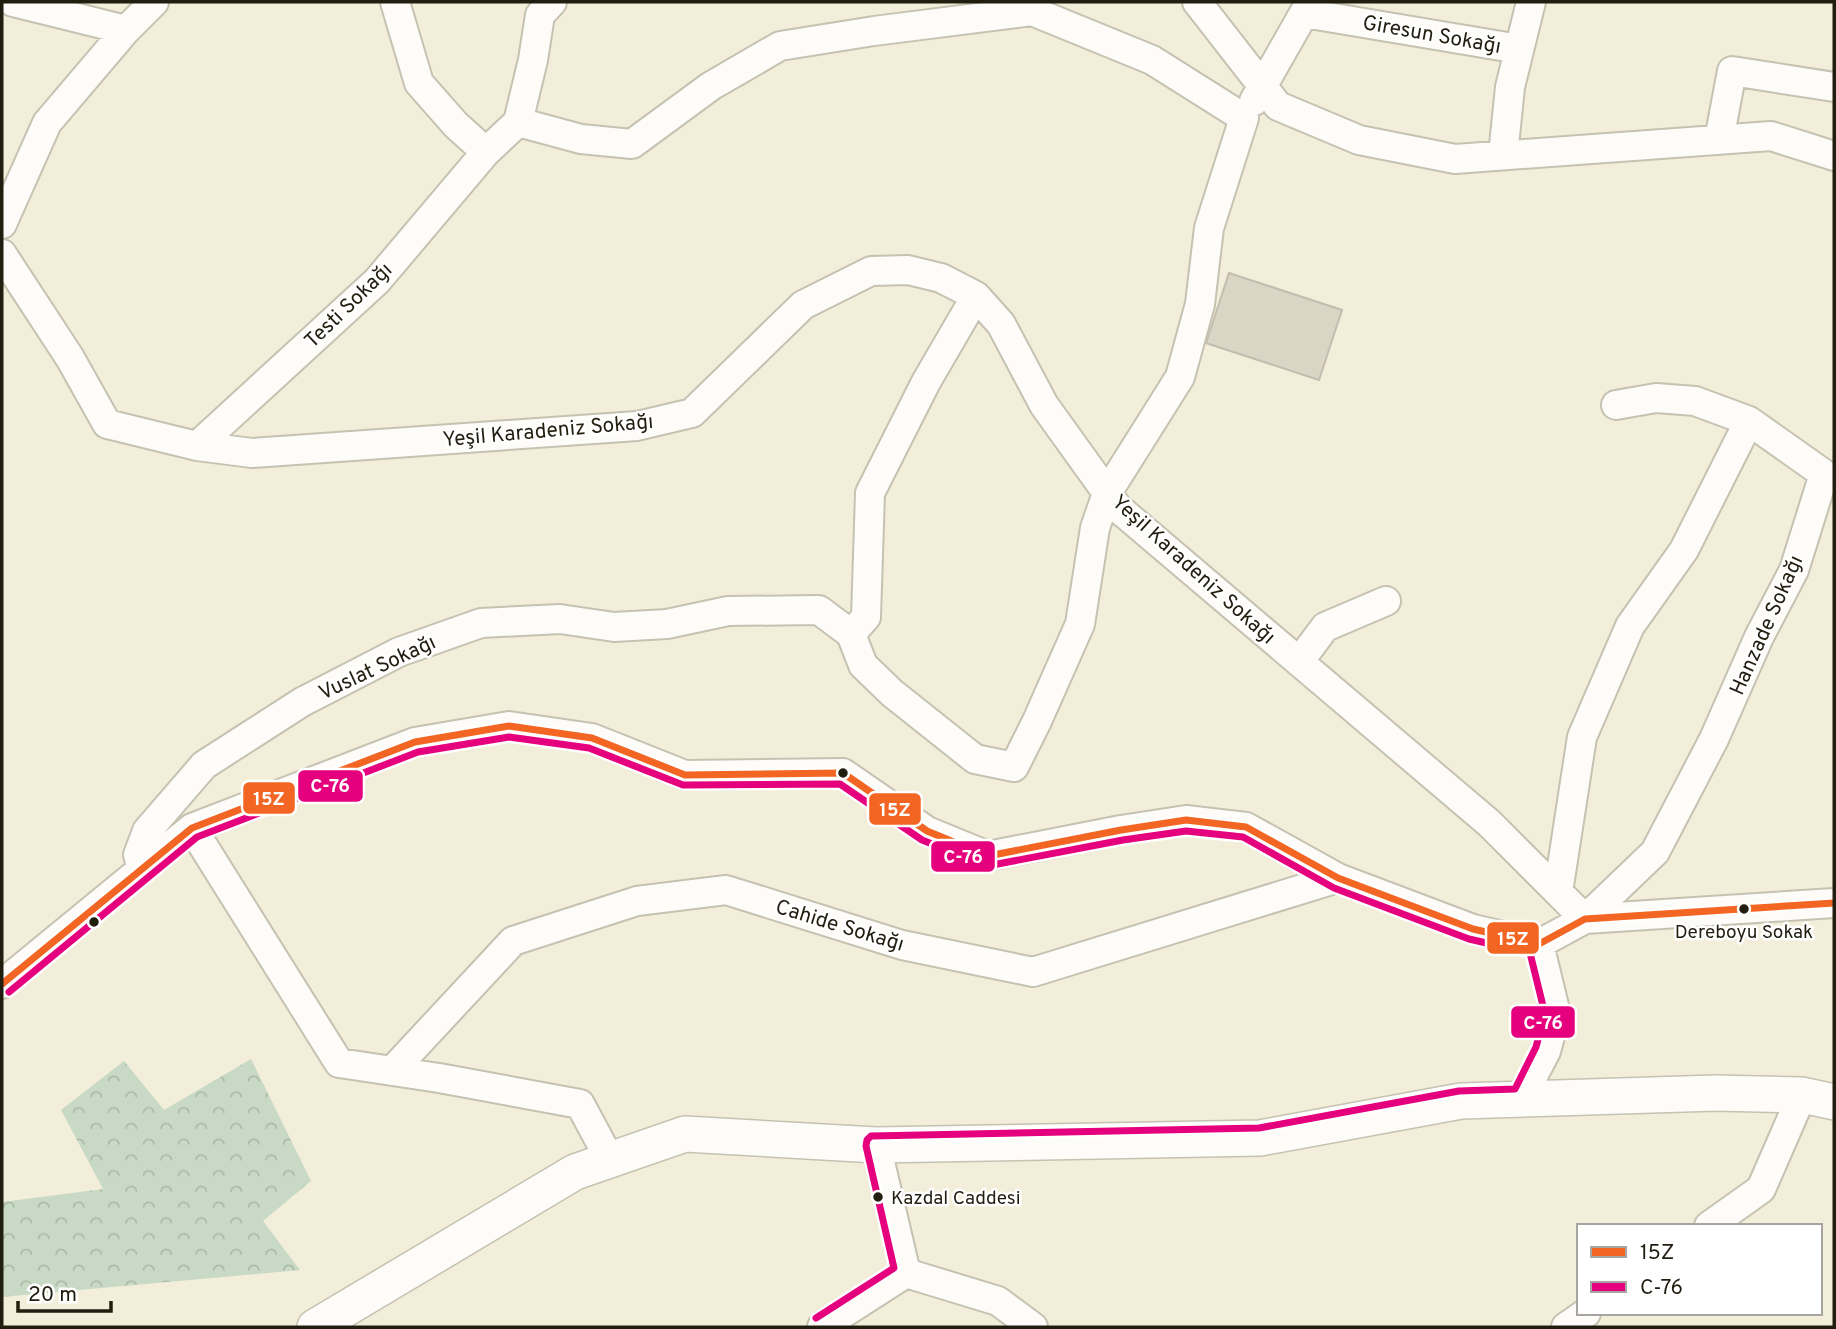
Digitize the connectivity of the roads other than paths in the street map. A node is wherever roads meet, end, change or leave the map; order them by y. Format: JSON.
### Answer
{"nodes":[{"id":1,"x":13,"y":2,"type":"edge"},
{"id":2,"x":155,"y":2,"type":"edge"},
{"id":3,"x":395,"y":2,"type":"edge"},
{"id":4,"x":1197,"y":2,"type":"edge"},
{"id":5,"x":1531,"y":2,"type":"edge"},
{"id":6,"x":544,"y":6,"type":"edge"},
{"id":7,"x":126,"y":30,"type":"junction"},
{"id":8,"x":1519,"y":49,"type":"junction"},
{"id":9,"x":1263,"y":87,"type":"junction"},
{"id":10,"x":1834,"y":88,"type":"edge"},
{"id":11,"x":1244,"y":118,"type":"junction"},
{"id":12,"x":518,"y":122,"type":"junction"},
{"id":13,"x":1719,"y":139,"type":"junction"},
{"id":14,"x":486,"y":152,"type":"junction"},
{"id":15,"x":1503,"y":156,"type":"junction"},
{"id":16,"x":1834,"y":156,"type":"edge"},
{"id":17,"x":2,"y":224,"type":"edge"},
{"id":18,"x":2,"y":254,"type":"edge"},
{"id":19,"x":976,"y":296,"type":"junction"},
{"id":20,"x":1616,"y":405,"type":"dead end"},
{"id":21,"x":1749,"y":421,"type":"junction"},
{"id":22,"x":197,"y":446,"type":"junction"},
{"id":23,"x":1107,"y":493,"type":"junction"},
{"id":24,"x":1386,"y":601,"type":"dead end"},
{"id":25,"x":851,"y":634,"type":"junction"},
{"id":26,"x":1299,"y":662,"type":"junction"},
{"id":27,"x":192,"y":828,"type":"junction"},
{"id":28,"x":142,"y":869,"type":"junction"},
{"id":29,"x":1338,"y":878,"type":"junction"},
{"id":30,"x":1558,"y":892,"type":"junction"},
{"id":31,"x":1834,"y":903,"type":"edge"},
{"id":32,"x":1586,"y":919,"type":"junction"},
{"id":33,"x":1539,"y":944,"type":"junction"},
{"id":34,"x":2,"y":985,"type":"edge"},
{"id":35,"x":392,"y":1071,"type":"junction"},
{"id":36,"x":1818,"y":1098,"type":"edge"},
{"id":37,"x":1521,"y":1099,"type":"junction"},
{"id":38,"x":876,"y":1145,"type":"junction"},
{"id":39,"x":610,"y":1160,"type":"junction"},
{"id":40,"x":1712,"y":1224,"type":"edge"},
{"id":41,"x":906,"y":1273,"type":"junction"},
{"id":42,"x":1583,"y":1315,"type":"edge"},
{"id":43,"x":315,"y":1327,"type":"edge"},
{"id":44,"x":822,"y":1327,"type":"edge"},
{"id":45,"x":1033,"y":1327,"type":"edge"},
{"id":46,"x":1566,"y":1327,"type":"edge"}],
"edges":[{"from":1,"to":7,"type":"street"},
{"from":2,"to":7,"type":"street"},
{"from":3,"to":14,"type":"street"},
{"from":4,"to":9,"type":"street"},
{"from":5,"to":8,"type":"street"},
{"from":6,"to":12,"type":"street"},
{"from":7,"to":17,"type":"street"},
{"from":8,"to":9,"type":"street","name":"Giresun Sokağı"},
{"from":8,"to":15,"type":"street"},
{"from":9,"to":11,"type":"street"},
{"from":9,"to":15,"type":"street"},
{"from":10,"to":13,"type":"street"},
{"from":11,"to":12,"type":"street"},
{"from":11,"to":23,"type":"street"},
{"from":12,"to":14,"type":"street","name":"Testi Sokağı"},
{"from":13,"to":15,"type":"street"},
{"from":13,"to":16,"type":"street"},
{"from":14,"to":22,"type":"street","name":"Testi Sokağı"},
{"from":18,"to":22,"type":"street","name":"Yeşil Karadeniz Sokağı"},
{"from":19,"to":22,"type":"street","name":"Yeşil Karadeniz Sokağı"},
{"from":19,"to":23,"type":"street","name":"Yeşil Karadeniz Sokağı"},
{"from":19,"to":25,"type":"street"},
{"from":20,"to":21,"type":"street","name":"Hanzade Sokağı"},
{"from":21,"to":30,"type":"street"},
{"from":21,"to":32,"type":"street","name":"Hanzade Sokağı"},
{"from":23,"to":25,"type":"street"},
{"from":23,"to":26,"type":"street","name":"Yeşil Karadeniz Sokağı"},
{"from":24,"to":26,"type":"street"},
{"from":25,"to":28,"type":"street","name":"Vuslat Sokağı"},
{"from":26,"to":30,"type":"street","name":"Yeşil Karadeniz Sokağı"},
{"from":27,"to":28,"type":"street"},
{"from":27,"to":29,"type":"street"},
{"from":27,"to":35,"type":"street"},
{"from":28,"to":34,"type":"street"},
{"from":29,"to":33,"type":"street"},
{"from":29,"to":35,"type":"street","name":"Cahide Sokağı"},
{"from":30,"to":32,"type":"street","name":"Yeşil Karadeniz Sokağı"},
{"from":31,"to":32,"type":"street"},
{"from":32,"to":33,"type":"street"},
{"from":33,"to":37,"type":"street"},
{"from":35,"to":39,"type":"street"},
{"from":36,"to":37,"type":"street"},
{"from":36,"to":40,"type":"street"},
{"from":37,"to":38,"type":"street"},
{"from":38,"to":39,"type":"street"},
{"from":38,"to":41,"type":"street"},
{"from":39,"to":43,"type":"street"},
{"from":41,"to":44,"type":"street"},
{"from":41,"to":45,"type":"street"},
{"from":42,"to":46,"type":"street"}]}
